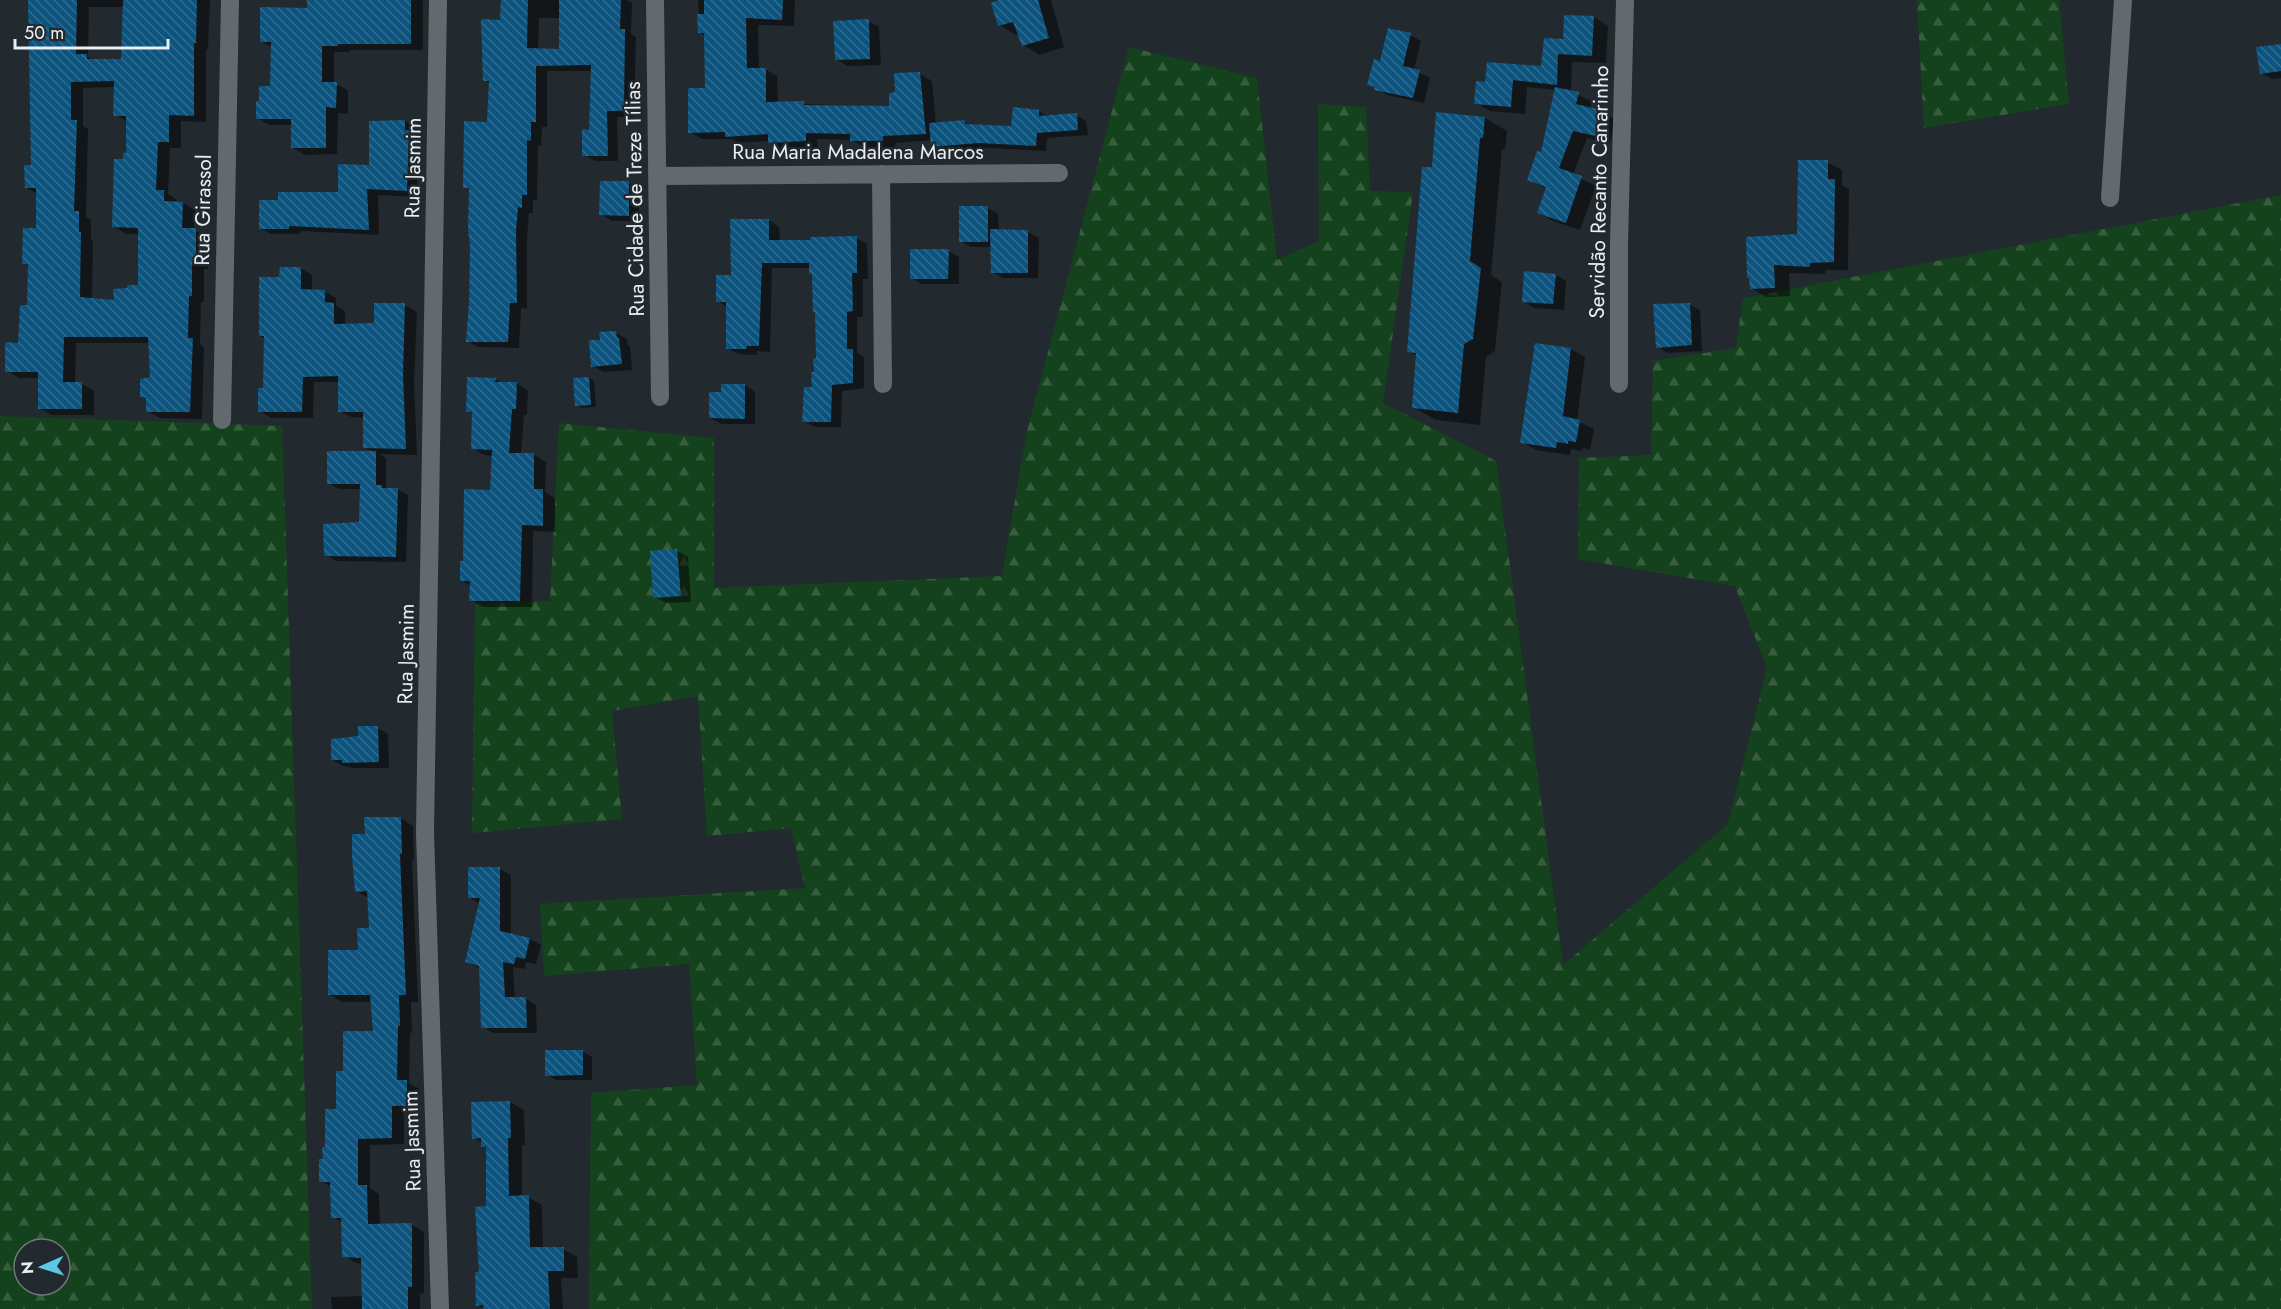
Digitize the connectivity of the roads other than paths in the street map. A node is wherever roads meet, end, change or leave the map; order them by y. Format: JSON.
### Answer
{"nodes":[{"id":1,"x":230,"y":0,"type":"edge"},
{"id":2,"x":438,"y":0,"type":"edge"},
{"id":3,"x":655,"y":0,"type":"edge"},
{"id":4,"x":1625,"y":0,"type":"edge"},
{"id":5,"x":2123,"y":0,"type":"edge"},
{"id":6,"x":1059,"y":173,"type":"dead end"},
{"id":7,"x":881,"y":174,"type":"junction"},
{"id":8,"x":657,"y":176,"type":"junction"},
{"id":9,"x":2110,"y":198,"type":"dead end"},
{"id":10,"x":883,"y":384,"type":"dead end"},
{"id":11,"x":1619,"y":384,"type":"dead end"},
{"id":12,"x":660,"y":398,"type":"dead end"},
{"id":13,"x":222,"y":420,"type":"dead end"},
{"id":14,"x":440,"y":1309,"type":"edge"}],
"edges":[{"from":1,"to":13,"type":"street","name":"Rua Girassol"},
{"from":2,"to":14,"type":"street","name":"Rua Jasmim"},
{"from":3,"to":8,"type":"street","name":"Rua Cidade de Treze Tílias"},
{"from":4,"to":11,"type":"street","name":"Servidão Recanto Canarinho"},
{"from":5,"to":9,"type":"street"},
{"from":6,"to":7,"type":"street","name":"Rua Maria Madalena Marcos"},
{"from":7,"to":8,"type":"street","name":"Rua Maria Madalena Marcos"},
{"from":7,"to":10,"type":"street"},
{"from":8,"to":12,"type":"street","name":"Rua Cidade de Treze Tílias"}]}
